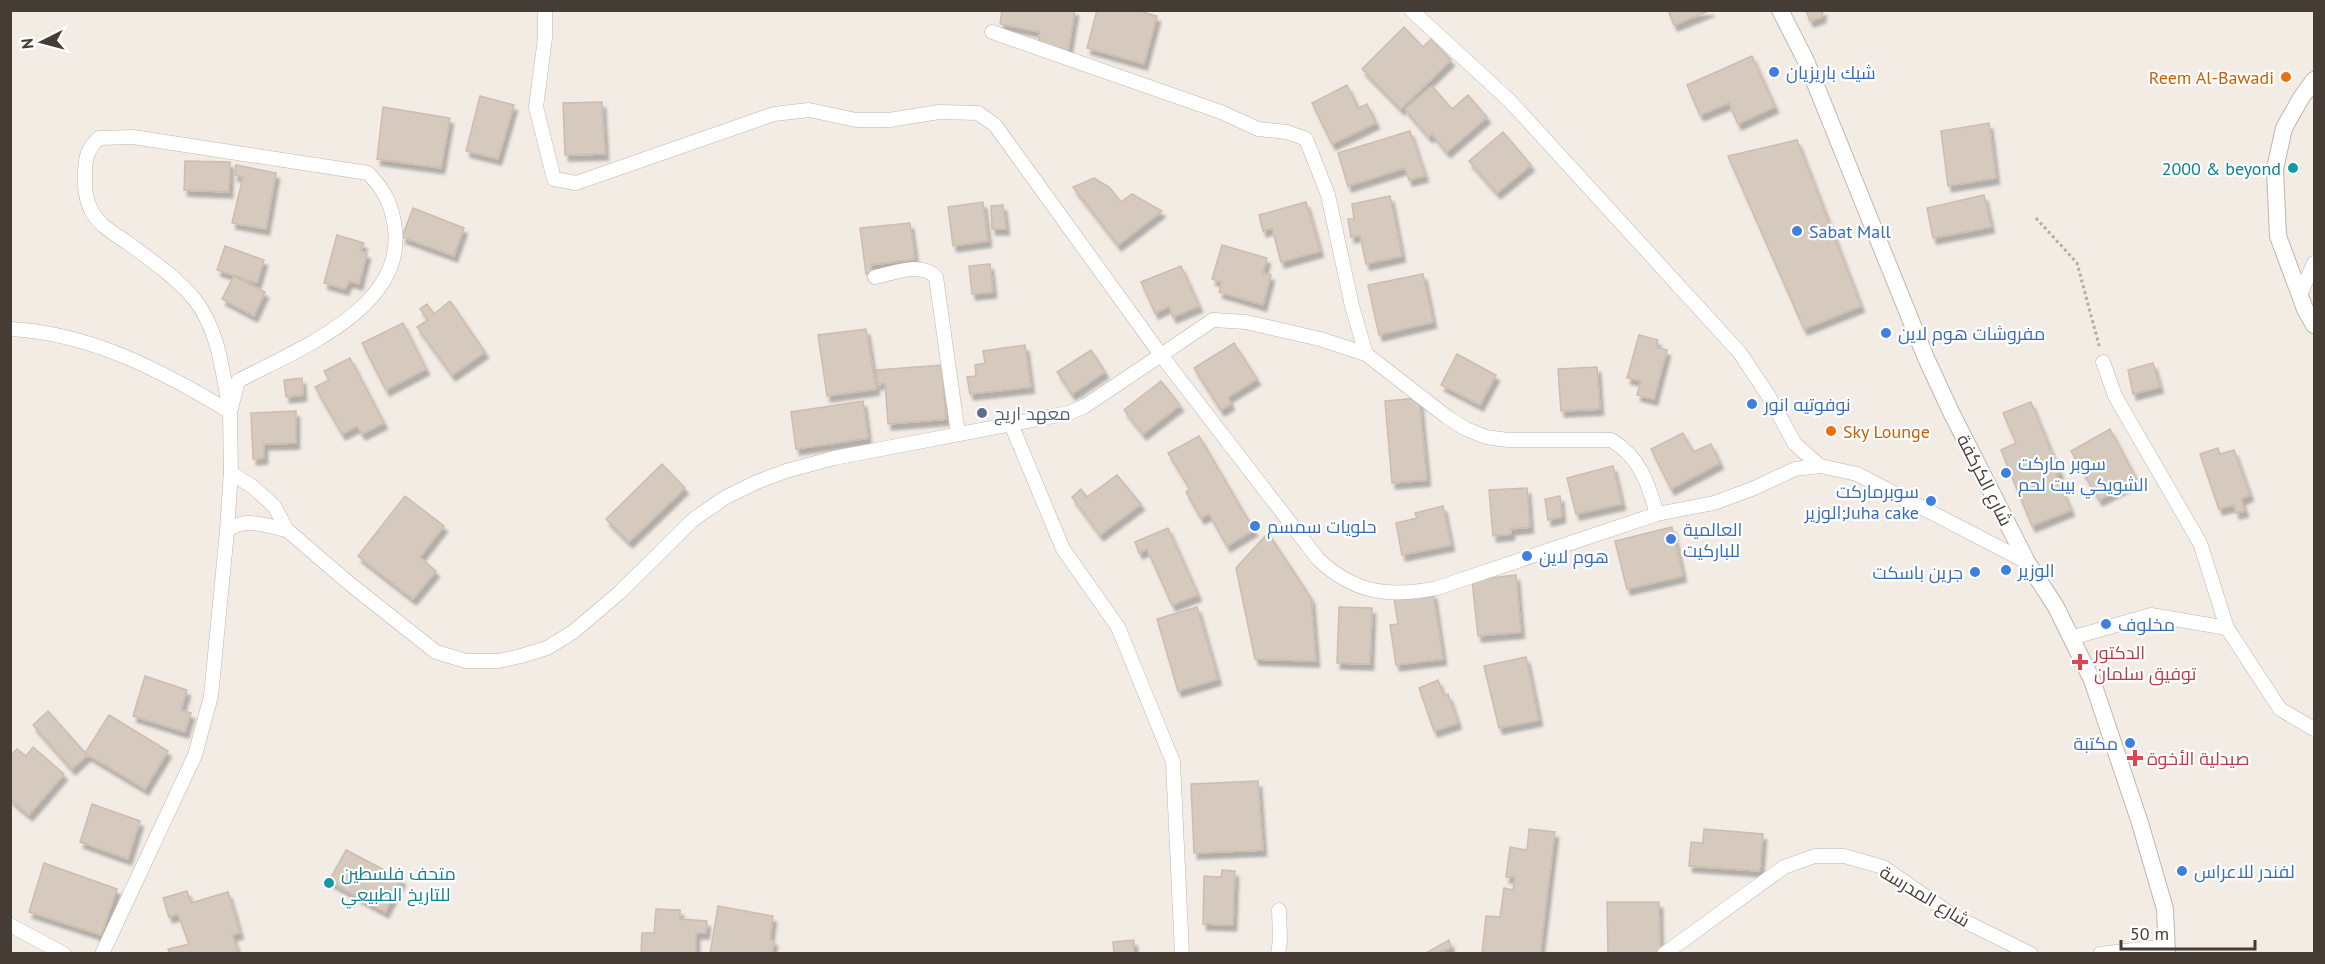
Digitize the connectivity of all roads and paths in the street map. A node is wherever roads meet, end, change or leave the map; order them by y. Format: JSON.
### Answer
{"nodes":[{"id":1,"x":546,"y":10,"type":"edge"},
{"id":2,"x":1411,"y":10,"type":"edge"},
{"id":3,"x":1780,"y":10,"type":"edge"},
{"id":4,"x":992,"y":32,"type":"dead end"},
{"id":5,"x":2314,"y":80,"type":"edge"},
{"id":6,"x":2036,"y":218,"type":"dead end"},
{"id":7,"x":2314,"y":263,"type":"edge"},
{"id":8,"x":875,"y":277,"type":"dead end"},
{"id":9,"x":2300,"y":295,"type":"junction"},
{"id":10,"x":2314,"y":325,"type":"edge"},
{"id":11,"x":10,"y":329,"type":"edge"},
{"id":12,"x":1366,"y":354,"type":"junction"},
{"id":13,"x":1161,"y":355,"type":"junction"},
{"id":14,"x":2103,"y":362,"type":"joint"},
{"id":15,"x":230,"y":412,"type":"junction"},
{"id":16,"x":1011,"y":424,"type":"junction"},
{"id":17,"x":958,"y":434,"type":"junction"},
{"id":18,"x":1820,"y":466,"type":"junction"},
{"id":19,"x":231,"y":470,"type":"junction"},
{"id":20,"x":1657,"y":514,"type":"junction"},
{"id":21,"x":287,"y":530,"type":"junction"},
{"id":22,"x":227,"y":531,"type":"junction"},
{"id":23,"x":2027,"y":562,"type":"junction"},
{"id":24,"x":2227,"y":628,"type":"junction"},
{"id":25,"x":2071,"y":638,"type":"junction"},
{"id":26,"x":2314,"y":729,"type":"edge"},
{"id":27,"x":1279,"y":910,"type":"dead end"},
{"id":28,"x":10,"y":925,"type":"edge"},
{"id":29,"x":2167,"y":950,"type":"edge"},
{"id":30,"x":64,"y":954,"type":"edge"},
{"id":31,"x":102,"y":954,"type":"edge"},
{"id":32,"x":1182,"y":954,"type":"edge"},
{"id":33,"x":1278,"y":954,"type":"edge"},
{"id":34,"x":1664,"y":954,"type":"edge"},
{"id":35,"x":2031,"y":954,"type":"edge"},
{"id":36,"x":2100,"y":954,"type":"edge"}],
"edges":[{"from":1,"to":13,"type":"street"},
{"from":2,"to":18,"type":"street"},
{"from":3,"to":23,"type":"street","name":"شارع الكركفة"},
{"from":4,"to":12,"type":"street"},
{"from":5,"to":9,"type":"street"},
{"from":6,"to":14,"type":"path"},
{"from":7,"to":9,"type":"street"},
{"from":8,"to":17,"type":"street"},
{"from":9,"to":10,"type":"street"},
{"from":11,"to":15,"type":"street"},
{"from":12,"to":13,"type":"street"},
{"from":12,"to":20,"type":"street"},
{"from":13,"to":16,"type":"street"},
{"from":13,"to":20,"type":"street"},
{"from":14,"to":24,"type":"street"},
{"from":15,"to":15,"type":"street"},
{"from":15,"to":19,"type":"street"},
{"from":16,"to":17,"type":"street"},
{"from":16,"to":32,"type":"street"},
{"from":17,"to":21,"type":"street"},
{"from":18,"to":20,"type":"street"},
{"from":18,"to":23,"type":"street"},
{"from":19,"to":21,"type":"street"},
{"from":19,"to":22,"type":"street"},
{"from":21,"to":22,"type":"street"},
{"from":22,"to":31,"type":"street"},
{"from":23,"to":25,"type":"street","name":"شارع الكركفة"},
{"from":24,"to":25,"type":"street"},
{"from":24,"to":26,"type":"street"},
{"from":25,"to":29,"type":"street","name":"شارع الكركفة"},
{"from":27,"to":33,"type":"street"},
{"from":28,"to":30,"type":"street"},
{"from":29,"to":36,"type":"street"},
{"from":34,"to":35,"type":"street","name":"شارع المدرسة"}]}
